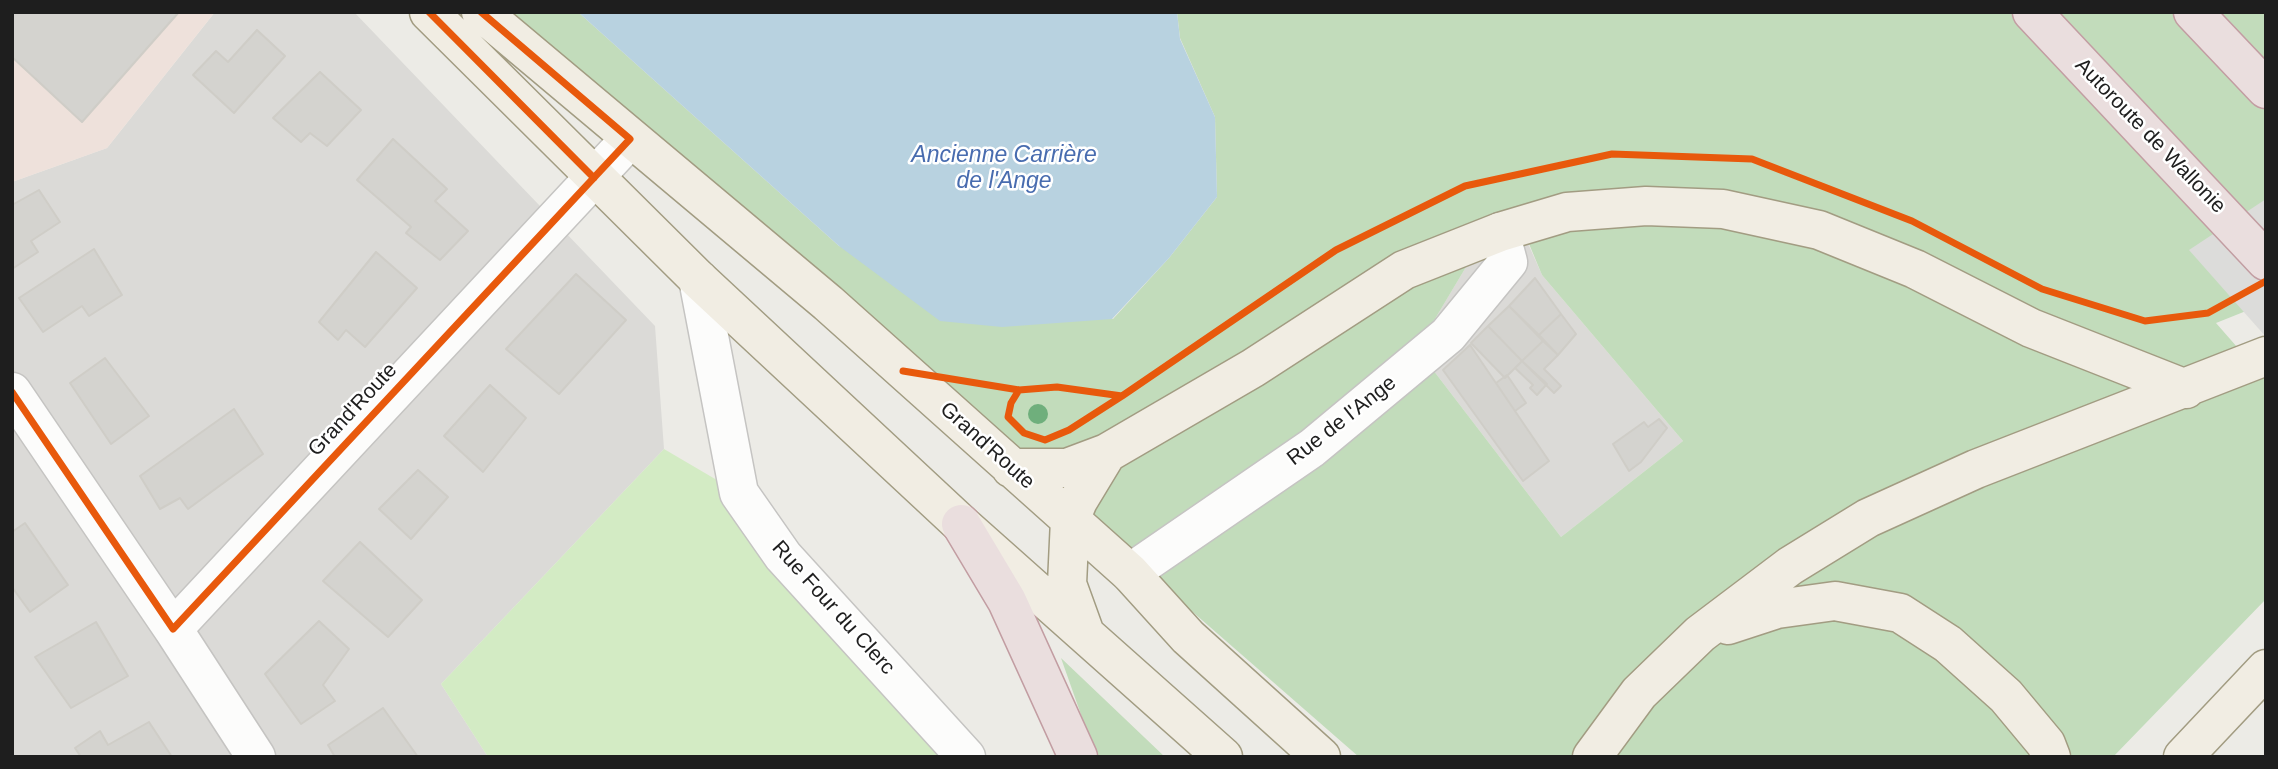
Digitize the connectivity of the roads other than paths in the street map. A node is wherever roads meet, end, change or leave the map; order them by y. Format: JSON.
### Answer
{"nodes":[{"id":1,"x":429,"y":12,"type":"edge"},
{"id":2,"x":481,"y":12,"type":"edge"},
{"id":3,"x":2032,"y":12,"type":"edge"},
{"id":4,"x":2193,"y":12,"type":"edge"},
{"id":5,"x":2266,"y":89,"type":"edge"},
{"id":6,"x":630,"y":139,"type":"junction"},
{"id":7,"x":594,"y":178,"type":"junction"},
{"id":8,"x":1500,"y":232,"type":"junction"},
{"id":9,"x":2266,"y":261,"type":"edge"},
{"id":10,"x":698,"y":279,"type":"junction"},
{"id":11,"x":2266,"y":356,"type":"edge"},
{"id":12,"x":2186,"y":388,"type":"junction"},
{"id":13,"x":12,"y":392,"type":"edge"},
{"id":14,"x":1107,"y":453,"type":"junction"},
{"id":15,"x":1011,"y":468,"type":"junction"},
{"id":16,"x":1070,"y":520,"type":"junction"},
{"id":17,"x":961,"y":524,"type":"junction"},
{"id":18,"x":1130,"y":573,"type":"junction"},
{"id":19,"x":173,"y":629,"type":"junction"},
{"id":20,"x":1085,"y":634,"type":"junction"},
{"id":21,"x":1700,"y":634,"type":"junction"},
{"id":22,"x":2266,"y":669,"type":"edge"},
{"id":23,"x":256,"y":757,"type":"edge"},
{"id":24,"x":966,"y":757,"type":"edge"},
{"id":25,"x":1078,"y":757,"type":"edge"},
{"id":26,"x":1223,"y":757,"type":"edge"},
{"id":27,"x":1321,"y":757,"type":"edge"},
{"id":28,"x":1592,"y":757,"type":"edge"},
{"id":29,"x":2051,"y":757,"type":"edge"},
{"id":30,"x":2183,"y":757,"type":"edge"}],
"edges":[{"from":1,"to":7,"type":"main road"},
{"from":2,"to":6,"type":"main road","name":"Grand'Route"},
{"from":3,"to":9,"type":"highway","name":"Autoroute de Wallonie"},
{"from":4,"to":5,"type":"highway"},
{"from":6,"to":7,"type":"street","name":"Grand'Route"},
{"from":6,"to":15,"type":"main road","name":"Grand'Route"},
{"from":7,"to":10,"type":"main road"},
{"from":7,"to":19,"type":"street","name":"Grand'Route"},
{"from":8,"to":12,"type":"main road"},
{"from":8,"to":14,"type":"main road"},
{"from":8,"to":18,"type":"street","name":"Rue de l'Ange"},
{"from":10,"to":17,"type":"main road"},
{"from":10,"to":24,"type":"street","name":"Rue Four du Clerc"},
{"from":11,"to":12,"type":"main road"},
{"from":12,"to":21,"type":"main road"},
{"from":13,"to":19,"type":"street"},
{"from":14,"to":15,"type":"main road"},
{"from":14,"to":16,"type":"main road"},
{"from":15,"to":16,"type":"main road","name":"Grand'Route"},
{"from":16,"to":18,"type":"main road","name":"Grand'Route"},
{"from":16,"to":20,"type":"main road"},
{"from":17,"to":20,"type":"main road"},
{"from":17,"to":25,"type":"highway"},
{"from":18,"to":27,"type":"main road","name":"Grand'Route"},
{"from":19,"to":23,"type":"street"},
{"from":20,"to":26,"type":"main road"},
{"from":21,"to":28,"type":"main road"},
{"from":21,"to":29,"type":"main road"},
{"from":22,"to":30,"type":"main road"}]}
